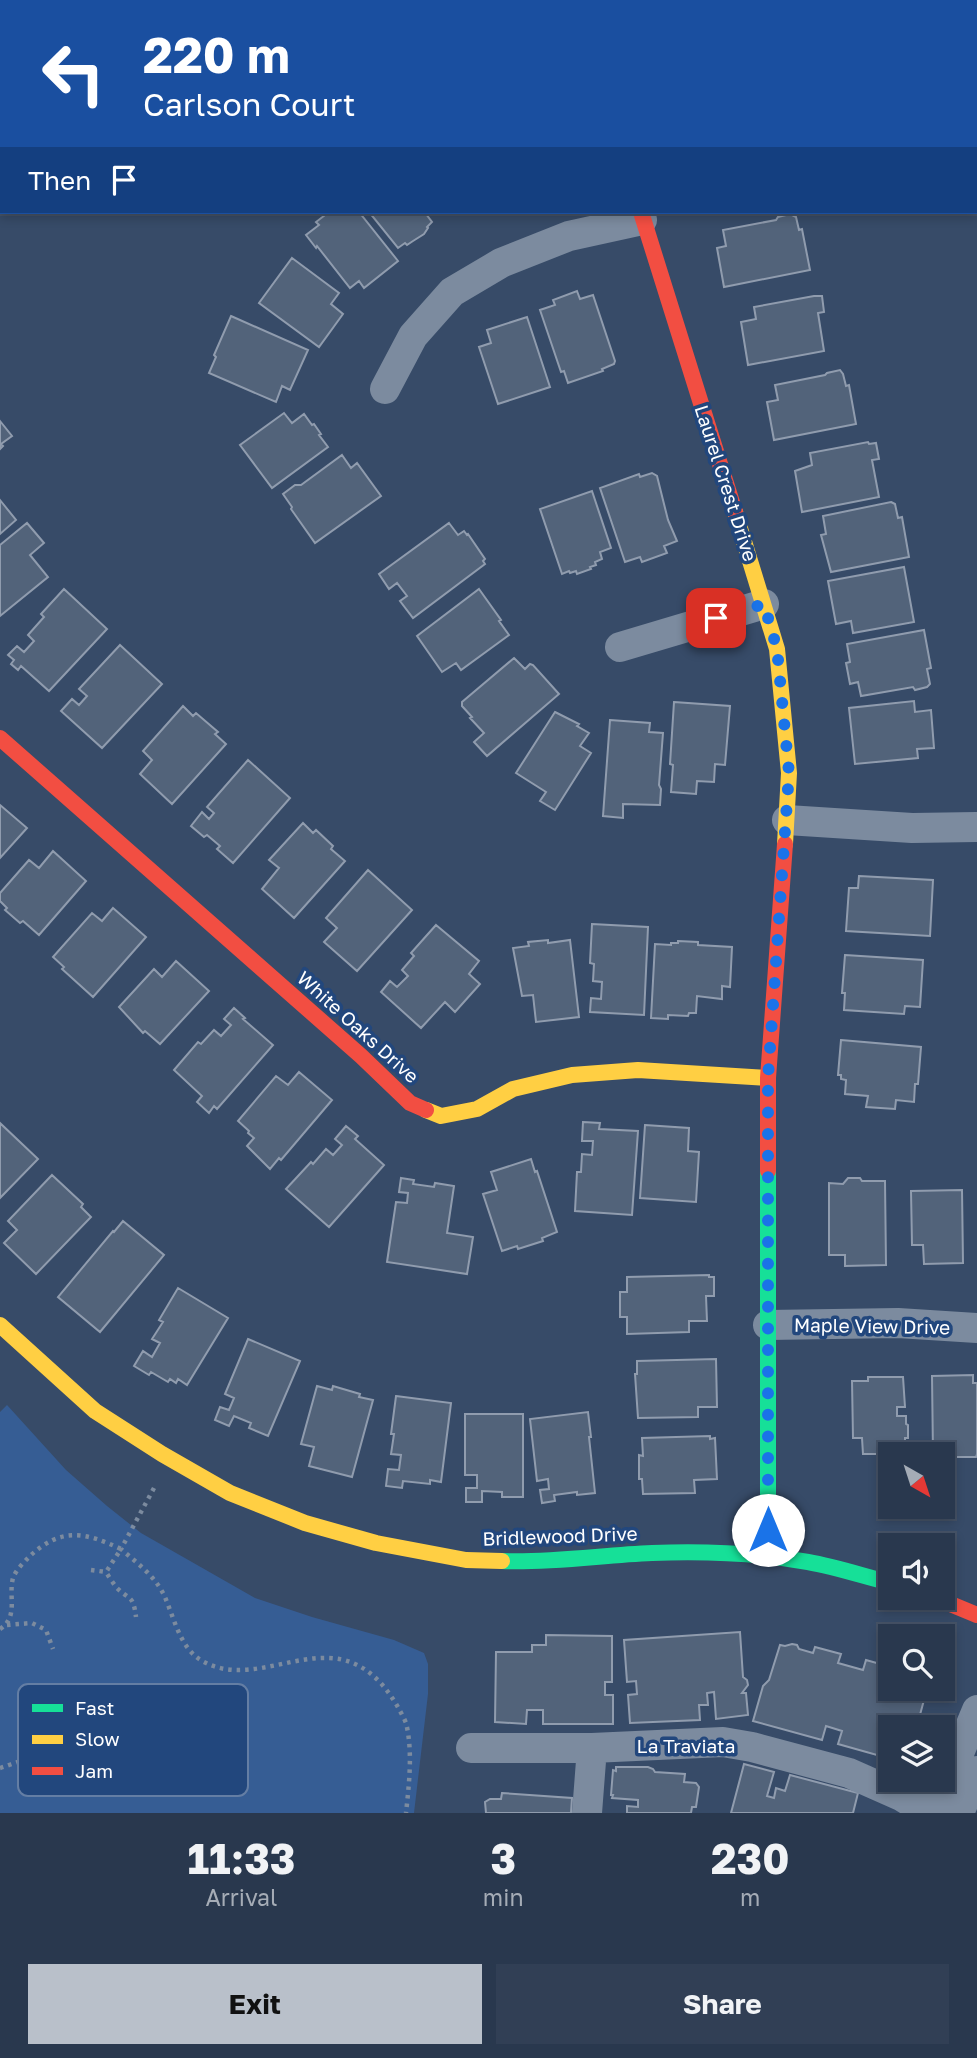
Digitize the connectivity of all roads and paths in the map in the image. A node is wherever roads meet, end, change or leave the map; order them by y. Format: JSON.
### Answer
{"nodes":[{"id":1,"x":642,"y":216,"type":"edge"},
{"id":2,"x":385,"y":389,"type":"dead end"},
{"id":3,"x":764,"y":604,"type":"junction"},
{"id":4,"x":620,"y":647,"type":"dead end"},
{"id":5,"x":0,"y":738,"type":"edge"},
{"id":6,"x":787,"y":820,"type":"junction"},
{"id":7,"x":977,"y":827,"type":"edge"},
{"id":8,"x":768,"y":1078,"type":"junction"},
{"id":9,"x":0,"y":1325,"type":"edge"},
{"id":10,"x":768,"y":1325,"type":"junction"},
{"id":11,"x":977,"y":1328,"type":"edge"},
{"id":12,"x":169,"y":1459,"type":"junction"},
{"id":13,"x":121,"y":1549,"type":"junction"},
{"id":14,"x":768,"y":1556,"type":"junction"},
{"id":15,"x":90,"y":1570,"type":"dead end"},
{"id":16,"x":106,"y":1572,"type":"junction"},
{"id":17,"x":878,"y":1580,"type":"edge"},
{"id":18,"x":955,"y":1606,"type":"edge"},
{"id":19,"x":977,"y":1615,"type":"edge"},
{"id":20,"x":136,"y":1617,"type":"dead end"},
{"id":21,"x":7,"y":1625,"type":"junction"},
{"id":22,"x":0,"y":1629,"type":"edge"},
{"id":23,"x":53,"y":1649,"type":"dead end"},
{"id":24,"x":977,"y":1710,"type":"edge"},
{"id":25,"x":471,"y":1748,"type":"dead end"},
{"id":26,"x":592,"y":1748,"type":"junction"},
{"id":27,"x":972,"y":1758,"type":"edge"},
{"id":28,"x":18,"y":1763,"type":"edge"},
{"id":29,"x":0,"y":1768,"type":"edge"},
{"id":30,"x":405,"y":1813,"type":"edge"},
{"id":31,"x":587,"y":1813,"type":"edge"},
{"id":32,"x":932,"y":1813,"type":"edge"},
{"id":33,"x":959,"y":1813,"type":"edge"}],
"edges":[{"from":1,"to":2,"type":"street"},
{"from":1,"to":3,"type":"street","name":"Laurel Crest Drive"},
{"from":3,"to":4,"type":"street"},
{"from":3,"to":6,"type":"street","name":"Laurel Crest Drive"},
{"from":5,"to":8,"type":"street","name":"White Oaks Drive"},
{"from":6,"to":7,"type":"street"},
{"from":6,"to":8,"type":"street","name":"Laurel Crest Drive"},
{"from":8,"to":10,"type":"street","name":"Laurel Crest Drive"},
{"from":9,"to":12,"type":"street","name":"Bridlewood Drive"},
{"from":10,"to":11,"type":"street","name":"Maple View Drive"},
{"from":10,"to":14,"type":"street","name":"Laurel Crest Drive"},
{"from":12,"to":13,"type":"path"},
{"from":12,"to":14,"type":"street","name":"Bridlewood Drive"},
{"from":13,"to":16,"type":"path"},
{"from":13,"to":21,"type":"path"},
{"from":13,"to":30,"type":"path"},
{"from":14,"to":17,"type":"street","name":"Bridlewood Drive"},
{"from":15,"to":16,"type":"path"},
{"from":16,"to":20,"type":"path"},
{"from":18,"to":19,"type":"street"},
{"from":21,"to":22,"type":"path"},
{"from":21,"to":23,"type":"path"},
{"from":24,"to":27,"type":"street"},
{"from":25,"to":26,"type":"street","name":"La Traviata"},
{"from":26,"to":31,"type":"street"},
{"from":26,"to":32,"type":"street","name":"La Traviata"},
{"from":27,"to":32,"type":"street"},
{"from":27,"to":33,"type":"street"},
{"from":28,"to":29,"type":"path"}]}
